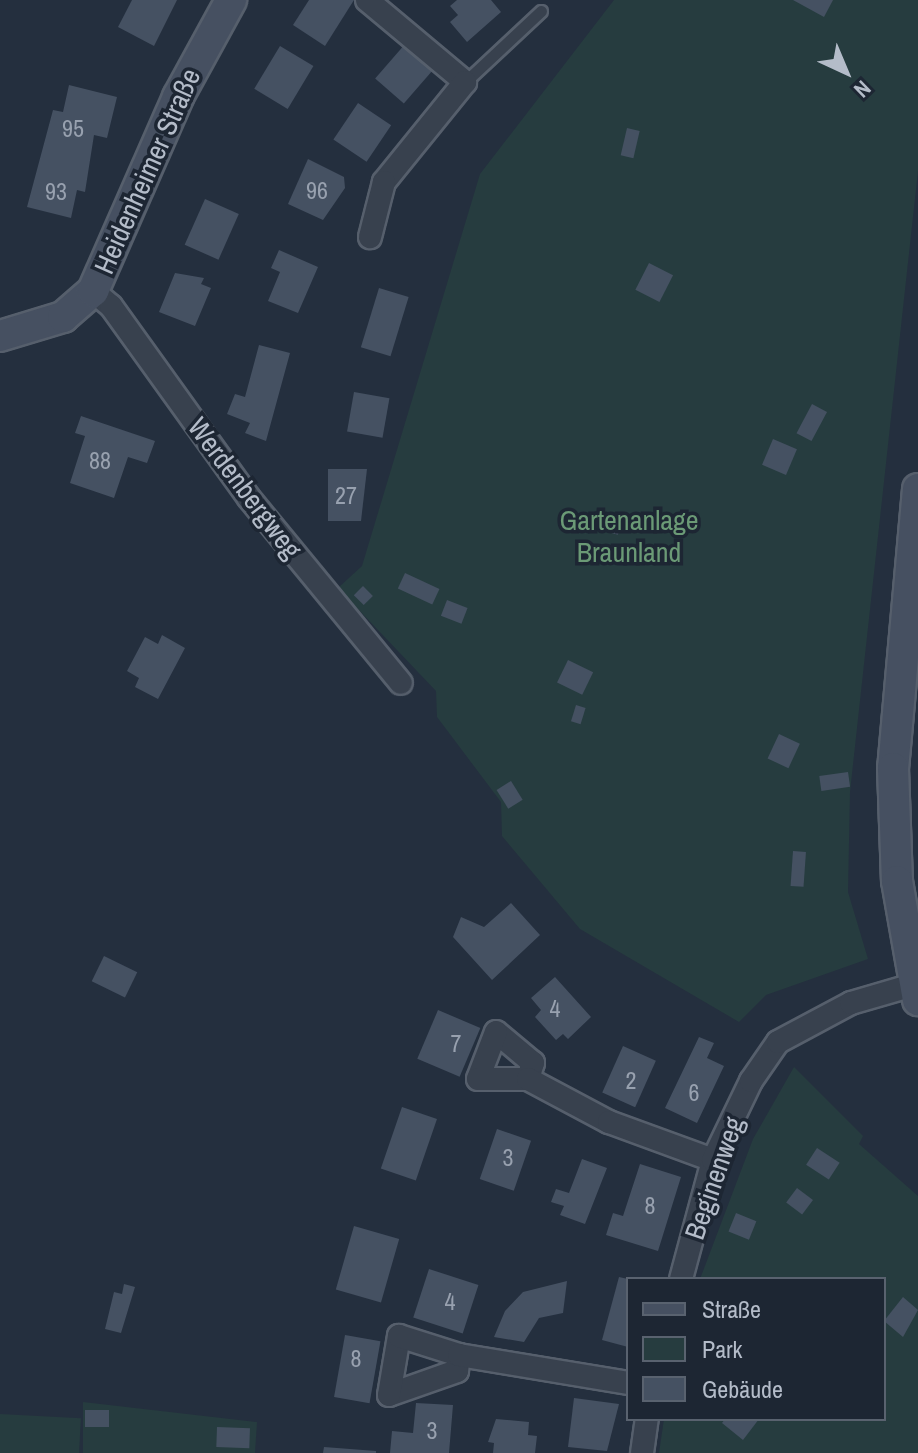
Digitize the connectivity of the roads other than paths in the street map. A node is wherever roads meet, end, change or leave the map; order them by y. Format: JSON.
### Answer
{"nodes":[{"id":1,"x":231,"y":0,"type":"edge"},
{"id":2,"x":367,"y":0,"type":"edge"},
{"id":3,"x":541,"y":11,"type":"dead end"},
{"id":4,"x":465,"y":82,"type":"junction"},
{"id":5,"x":370,"y":237,"type":"dead end"},
{"id":6,"x":93,"y":291,"type":"junction"},
{"id":7,"x":0,"y":336,"type":"edge"},
{"id":8,"x":918,"y":489,"type":"edge"},
{"id":9,"x":401,"y":683,"type":"dead end"},
{"id":10,"x":916,"y":990,"type":"edge"},
{"id":11,"x":528,"y":1079,"type":"dead end"},
{"id":12,"x":713,"y":1160,"type":"junction"},
{"id":13,"x":682,"y":1277,"type":"edge"},
{"id":14,"x":459,"y":1355,"type":"dead end"},
{"id":15,"x":626,"y":1383,"type":"edge"},
{"id":16,"x":647,"y":1421,"type":"edge"},
{"id":17,"x":642,"y":1453,"type":"edge"}],
"edges":[{"from":1,"to":6,"type":"main road","name":"Heidenheimer Straße"},
{"from":2,"to":4,"type":"street"},
{"from":3,"to":4,"type":"lane"},
{"from":4,"to":5,"type":"street"},
{"from":6,"to":7,"type":"main road","name":"Heidenheimer Straße"},
{"from":6,"to":9,"type":"street","name":"Werdenbergweg"},
{"from":8,"to":10,"type":"main road"},
{"from":10,"to":12,"type":"street","name":"Beginenweg"},
{"from":11,"to":12,"type":"street"},
{"from":12,"to":13,"type":"street","name":"Beginenweg"},
{"from":14,"to":15,"type":"street"},
{"from":16,"to":17,"type":"street"}]}
